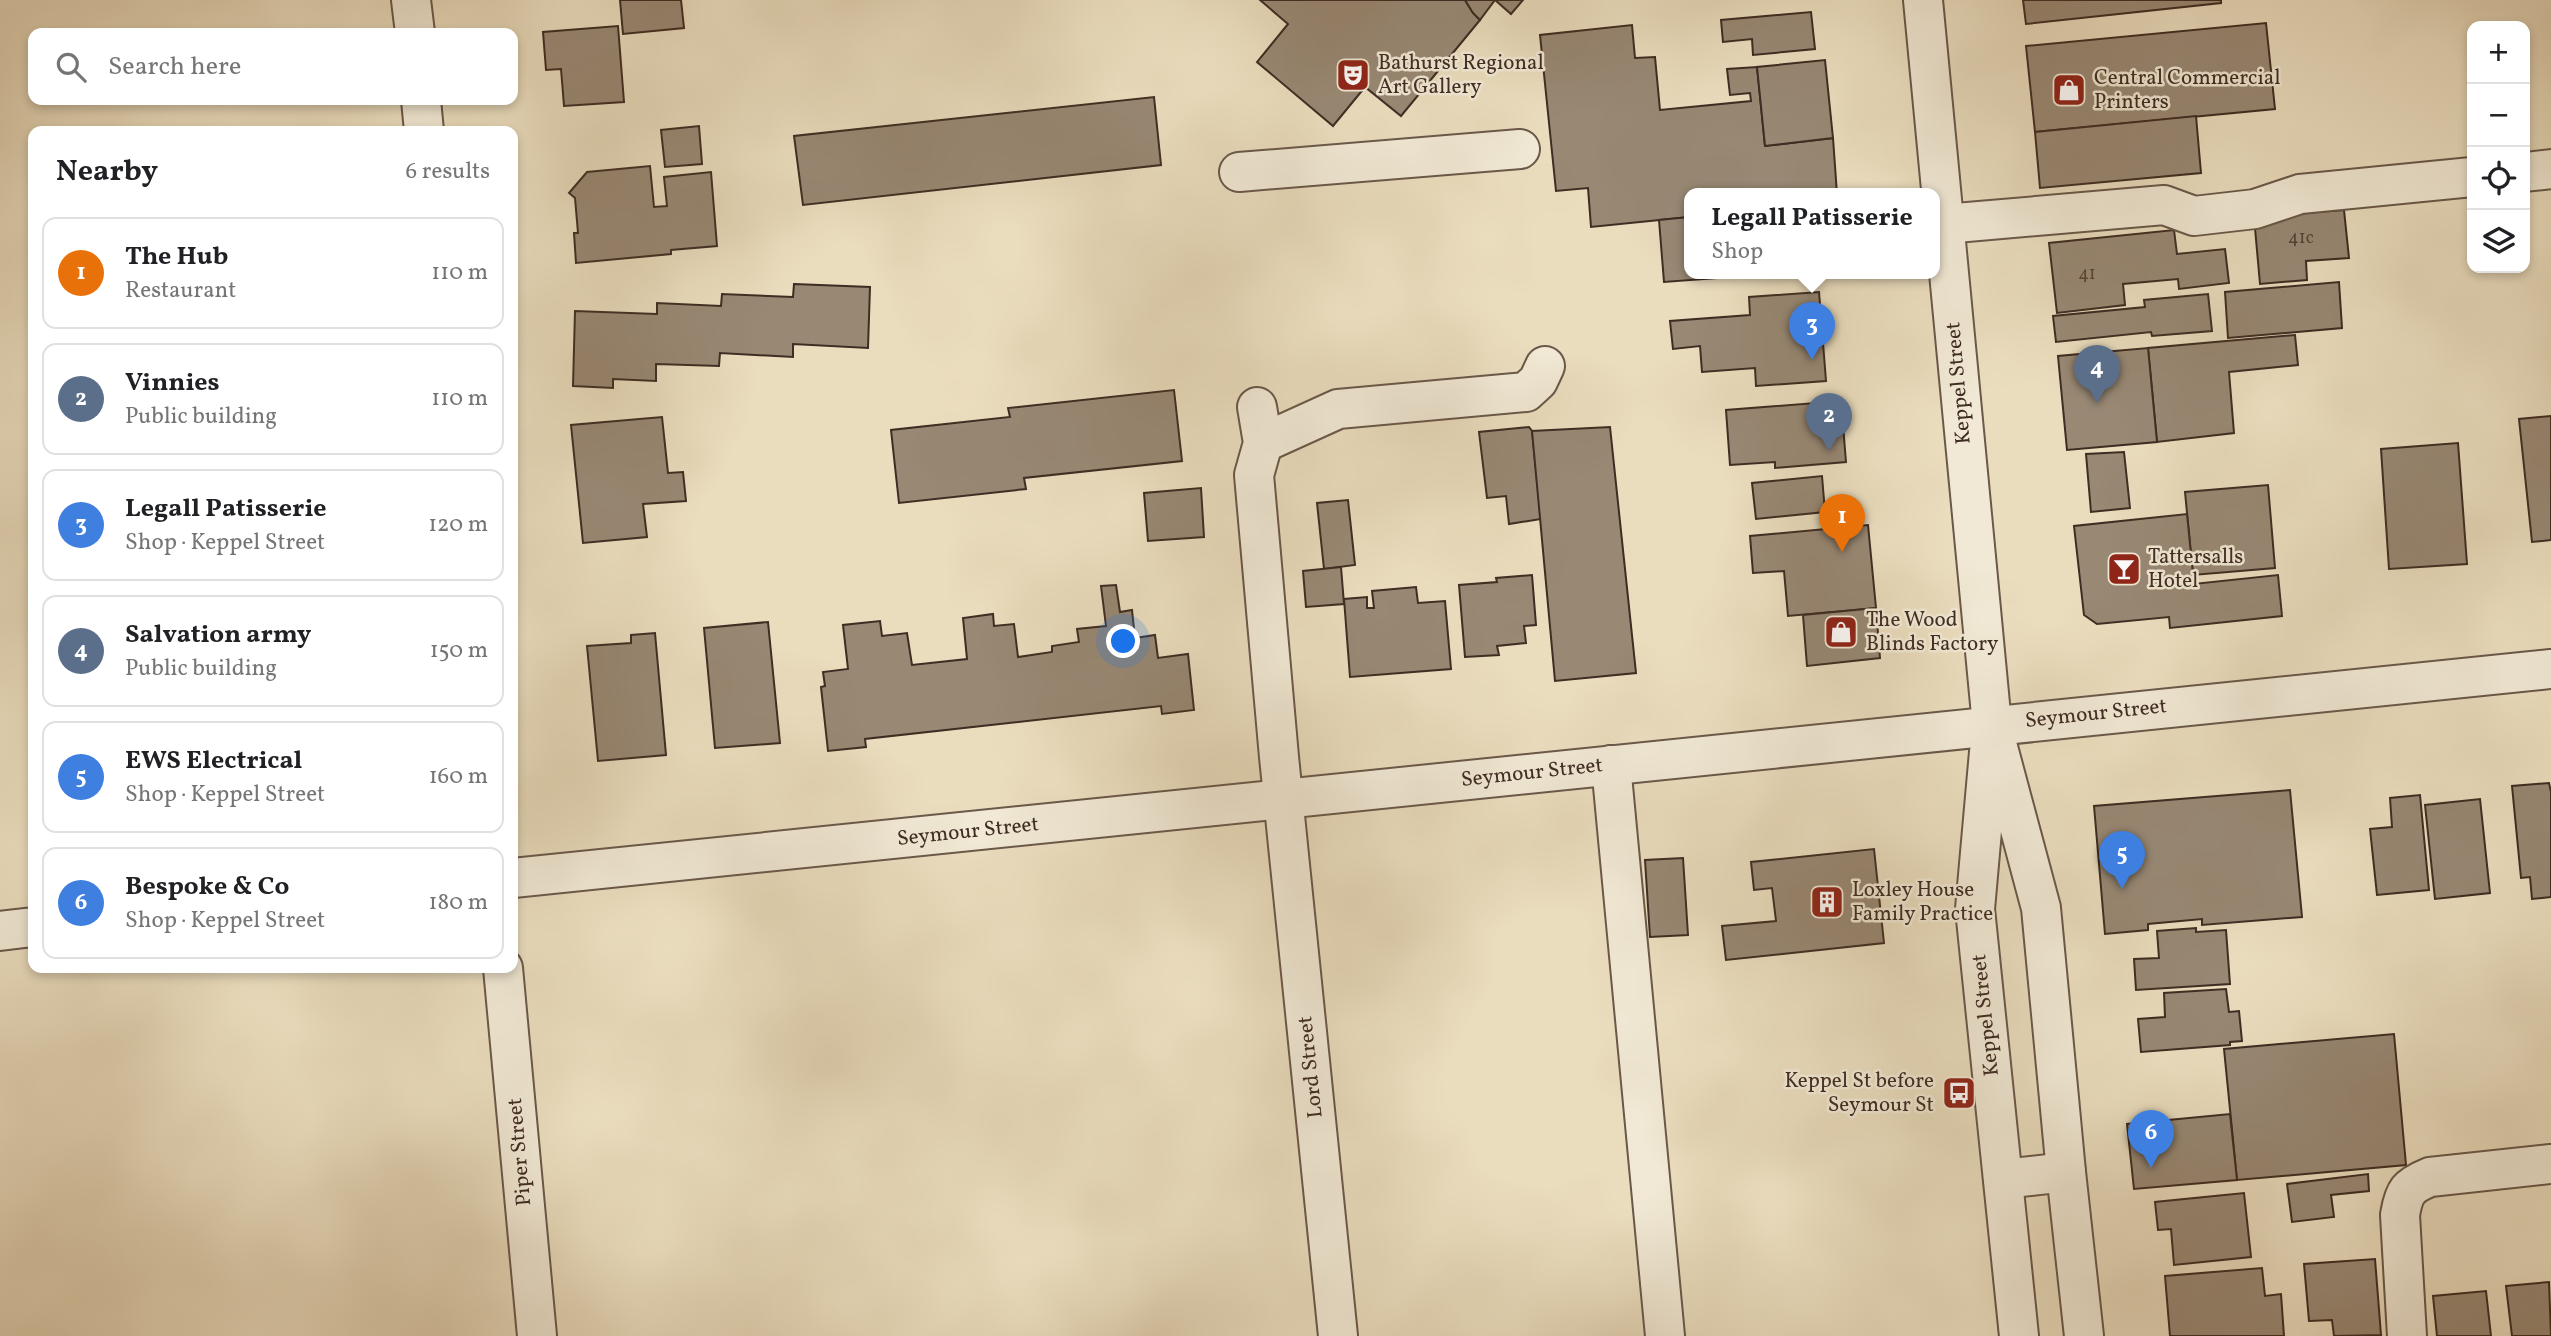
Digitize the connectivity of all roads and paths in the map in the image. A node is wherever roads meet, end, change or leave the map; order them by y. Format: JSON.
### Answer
{"nodes":[{"id":1,"x":411,"y":0,"type":"edge"},
{"id":2,"x":1923,"y":0,"type":"edge"},
{"id":3,"x":414,"y":28,"type":"edge"},
{"id":4,"x":421,"y":105,"type":"edge"},
{"id":5,"x":424,"y":126,"type":"edge"},
{"id":6,"x":1520,"y":149,"type":"dead end"},
{"id":7,"x":2551,"y":169,"type":"edge"},
{"id":8,"x":2530,"y":171,"type":"edge"},
{"id":9,"x":1239,"y":172,"type":"dead end"},
{"id":10,"x":2467,"y":177,"type":"edge"},
{"id":11,"x":1944,"y":224,"type":"junction"},
{"id":12,"x":1545,"y":366,"type":"dead end"},
{"id":13,"x":2551,"y":669,"type":"edge"},
{"id":14,"x":1992,"y":725,"type":"junction"},
{"id":15,"x":1611,"y":765,"type":"junction"},
{"id":16,"x":1284,"y":799,"type":"junction"},
{"id":17,"x":518,"y":877,"type":"edge"},
{"id":18,"x":28,"y":928,"type":"edge"},
{"id":19,"x":0,"y":931,"type":"edge"},
{"id":20,"x":503,"y":973,"type":"edge"},
{"id":21,"x":2551,"y":1164,"type":"edge"},
{"id":22,"x":2066,"y":1172,"type":"junction"},
{"id":23,"x":2003,"y":1179,"type":"junction"},
{"id":24,"x":537,"y":1336,"type":"edge"},
{"id":25,"x":1338,"y":1336,"type":"edge"},
{"id":26,"x":1665,"y":1336,"type":"edge"},
{"id":27,"x":2019,"y":1336,"type":"edge"},
{"id":28,"x":2084,"y":1336,"type":"edge"},
{"id":29,"x":2407,"y":1336,"type":"edge"}],
"edges":[{"from":1,"to":3,"type":"street"},
{"from":2,"to":11,"type":"street","name":"Keppel Street"},
{"from":4,"to":5,"type":"street"},
{"from":6,"to":9,"type":"street"},
{"from":7,"to":8,"type":"street"},
{"from":10,"to":11,"type":"street"},
{"from":11,"to":14,"type":"street","name":"Keppel Street"},
{"from":12,"to":16,"type":"street","name":"Lord Street"},
{"from":13,"to":14,"type":"street","name":"Seymour Street"},
{"from":14,"to":15,"type":"street","name":"Seymour Street"},
{"from":14,"to":22,"type":"street","name":"Keppel Street"},
{"from":14,"to":23,"type":"street","name":"Keppel Street"},
{"from":15,"to":16,"type":"street","name":"Seymour Street"},
{"from":15,"to":26,"type":"street"},
{"from":16,"to":17,"type":"street","name":"Seymour Street"},
{"from":16,"to":25,"type":"street","name":"Lord Street"},
{"from":18,"to":19,"type":"street"},
{"from":20,"to":24,"type":"street","name":"Piper Street"},
{"from":21,"to":29,"type":"street"},
{"from":22,"to":23,"type":"street"},
{"from":22,"to":28,"type":"street","name":"Keppel Street"},
{"from":23,"to":27,"type":"street","name":"Keppel Street"}]}
